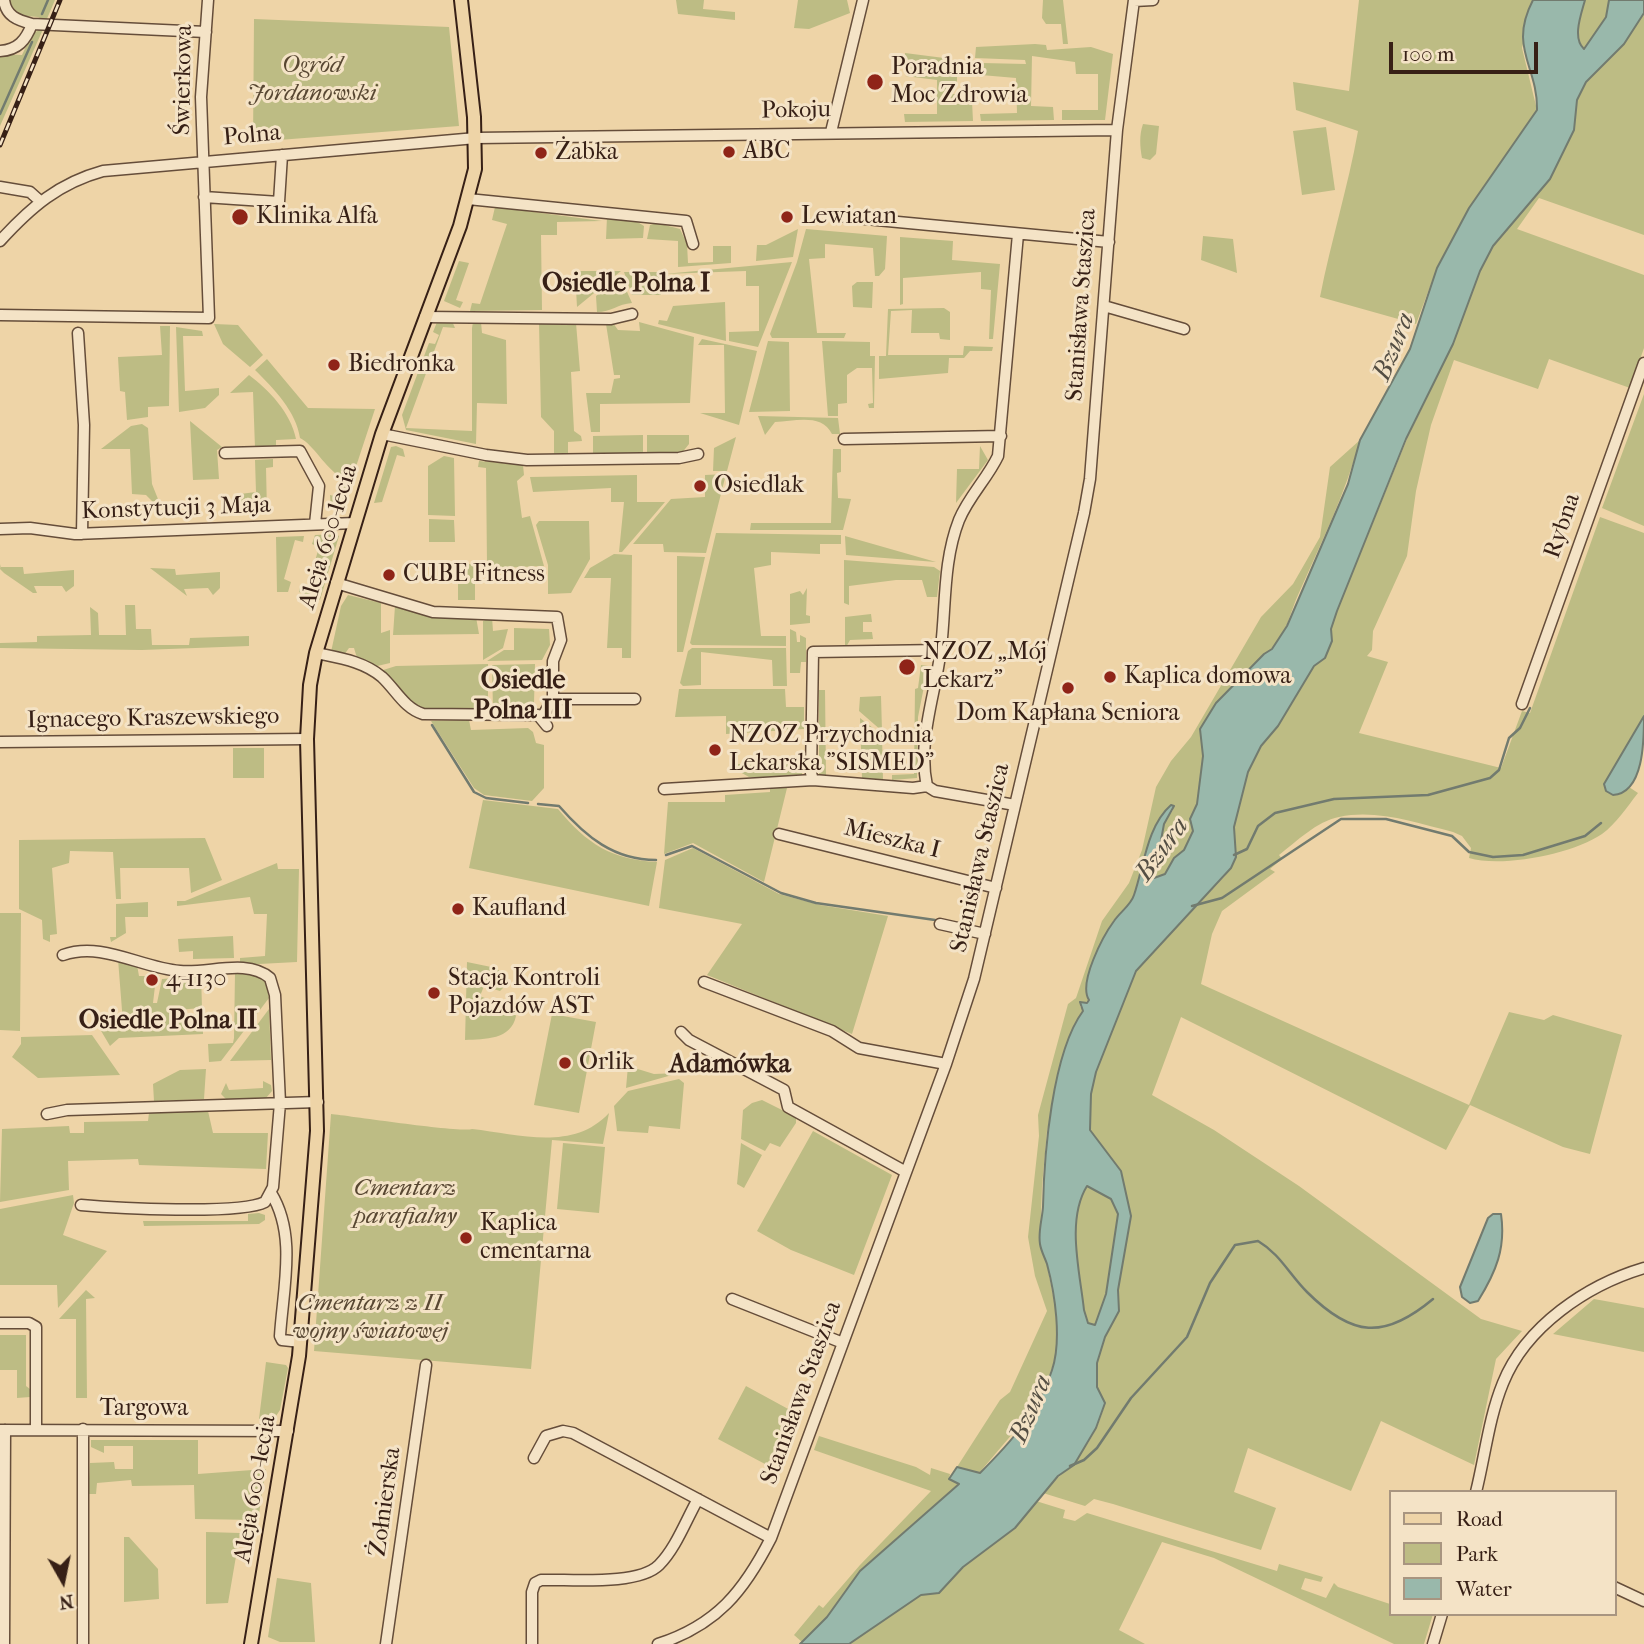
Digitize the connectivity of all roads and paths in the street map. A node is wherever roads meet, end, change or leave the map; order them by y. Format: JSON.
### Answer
{"nodes":[{"id":1,"x":4,"y":0,"type":"edge"},
{"id":2,"x":208,"y":0,"type":"edge"},
{"id":3,"x":461,"y":0,"type":"edge"},
{"id":4,"x":863,"y":0,"type":"edge"},
{"id":5,"x":1134,"y":0,"type":"edge"},
{"id":6,"x":1153,"y":0,"type":"edge"},
{"id":7,"x":32,"y":24,"type":"junction"},
{"id":8,"x":206,"y":32,"type":"junction"},
{"id":9,"x":0,"y":51,"type":"edge"},
{"id":10,"x":1116,"y":130,"type":"junction"},
{"id":11,"x":831,"y":131,"type":"junction"},
{"id":12,"x":476,"y":138,"type":"junction"},
{"id":13,"x":282,"y":155,"type":"junction"},
{"id":14,"x":202,"y":162,"type":"junction"},
{"id":15,"x":0,"y":187,"type":"edge"},
{"id":16,"x":204,"y":197,"type":"junction"},
{"id":17,"x":468,"y":199,"type":"junction"},
{"id":18,"x":40,"y":201,"type":"junction"},
{"id":19,"x":845,"y":216,"type":"dead end"},
{"id":20,"x":1018,"y":234,"type":"junction"},
{"id":21,"x":0,"y":241,"type":"edge"},
{"id":22,"x":1109,"y":242,"type":"junction"},
{"id":23,"x":693,"y":244,"type":"dead end"},
{"id":24,"x":1104,"y":306,"type":"junction"},
{"id":25,"x":632,"y":314,"type":"dead end"},
{"id":26,"x":0,"y":315,"type":"edge"},
{"id":27,"x":425,"y":317,"type":"junction"},
{"id":28,"x":1184,"y":329,"type":"dead end"},
{"id":29,"x":78,"y":332,"type":"dead end"},
{"id":30,"x":1644,"y":363,"type":"edge"},
{"id":31,"x":382,"y":434,"type":"junction"},
{"id":32,"x":1001,"y":436,"type":"junction"},
{"id":33,"x":844,"y":439,"type":"dead end"},
{"id":34,"x":225,"y":453,"type":"dead end"},
{"id":35,"x":698,"y":454,"type":"dead end"},
{"id":36,"x":355,"y":523,"type":"junction"},
{"id":37,"x":315,"y":524,"type":"junction"},
{"id":38,"x":0,"y":529,"type":"edge"},
{"id":39,"x":82,"y":534,"type":"junction"},
{"id":40,"x":336,"y":583,"type":"junction"},
{"id":41,"x":941,"y":650,"type":"junction"},
{"id":42,"x":316,"y":653,"type":"junction"},
{"id":43,"x":553,"y":699,"type":"junction"},
{"id":44,"x":635,"y":699,"type":"dead end"},
{"id":45,"x":1522,"y":704,"type":"dead end"},
{"id":46,"x":307,"y":738,"type":"junction"},
{"id":47,"x":0,"y":743,"type":"edge"},
{"id":48,"x":813,"y":780,"type":"junction"},
{"id":49,"x":927,"y":786,"type":"junction"},
{"id":50,"x":664,"y":789,"type":"dead end"},
{"id":51,"x":1015,"y":805,"type":"junction"},
{"id":52,"x":779,"y":834,"type":"dead end"},
{"id":53,"x":996,"y":888,"type":"junction"},
{"id":54,"x":940,"y":924,"type":"dead end"},
{"id":55,"x":985,"y":934,"type":"junction"},
{"id":56,"x":63,"y":955,"type":"dead end"},
{"id":57,"x":704,"y":982,"type":"dead end"},
{"id":58,"x":681,"y":1032,"type":"dead end"},
{"id":59,"x":946,"y":1064,"type":"junction"},
{"id":60,"x":318,"y":1102,"type":"junction"},
{"id":61,"x":280,"y":1104,"type":"junction"},
{"id":62,"x":47,"y":1114,"type":"dead end"},
{"id":63,"x":906,"y":1172,"type":"junction"},
{"id":64,"x":271,"y":1192,"type":"junction"},
{"id":65,"x":81,"y":1205,"type":"dead end"},
{"id":66,"x":1644,"y":1268,"type":"edge"},
{"id":67,"x":733,"y":1299,"type":"dead end"},
{"id":68,"x":0,"y":1323,"type":"edge"},
{"id":69,"x":301,"y":1342,"type":"junction"},
{"id":70,"x":842,"y":1343,"type":"junction"},
{"id":71,"x":426,"y":1365,"type":"dead end"},
{"id":72,"x":83,"y":1429,"type":"junction"},
{"id":73,"x":2,"y":1430,"type":"edge"},
{"id":74,"x":36,"y":1430,"type":"junction"},
{"id":75,"x":288,"y":1431,"type":"junction"},
{"id":76,"x":534,"y":1458,"type":"dead end"},
{"id":77,"x":1476,"y":1490,"type":"edge"},
{"id":78,"x":698,"y":1499,"type":"junction"},
{"id":79,"x":771,"y":1538,"type":"junction"},
{"id":80,"x":1616,"y":1588,"type":"edge"},
{"id":81,"x":1644,"y":1601,"type":"edge"},
{"id":82,"x":1441,"y":1616,"type":"edge"},
{"id":83,"x":4,"y":1644,"type":"edge"},
{"id":84,"x":83,"y":1644,"type":"edge"},
{"id":85,"x":251,"y":1644,"type":"edge"},
{"id":86,"x":386,"y":1644,"type":"edge"},
{"id":87,"x":532,"y":1644,"type":"edge"},
{"id":88,"x":658,"y":1644,"type":"edge"},
{"id":89,"x":1433,"y":1644,"type":"edge"}],
"edges":[{"from":1,"to":7,"type":"street"},
{"from":2,"to":8,"type":"street","name":"Świerkowa"},
{"from":3,"to":12,"type":"main road","name":"Aleja 600-lecia"},
{"from":4,"to":11,"type":"street"},
{"from":5,"to":6,"type":"street"},
{"from":5,"to":10,"type":"street","name":"Stanisława Staszica"},
{"from":7,"to":8,"type":"street"},
{"from":7,"to":9,"type":"street"},
{"from":8,"to":14,"type":"street","name":"Świerkowa"},
{"from":10,"to":11,"type":"street","name":"Pokoju"},
{"from":10,"to":22,"type":"street","name":"Stanisława Staszica"},
{"from":11,"to":12,"type":"street","name":"Pokoju"},
{"from":12,"to":13,"type":"street","name":"Polna"},
{"from":12,"to":17,"type":"main road","name":"Aleja 600-lecia"},
{"from":13,"to":14,"type":"street","name":"Polna"},
{"from":13,"to":16,"type":"street"},
{"from":14,"to":16,"type":"street","name":"Świerkowa"},
{"from":14,"to":18,"type":"street","name":"Polna"},
{"from":15,"to":18,"type":"street"},
{"from":16,"to":26,"type":"street","name":"Świerkowa"},
{"from":17,"to":23,"type":"street"},
{"from":17,"to":27,"type":"main road","name":"Aleja 600-lecia"},
{"from":18,"to":21,"type":"street","name":"Polna"},
{"from":19,"to":20,"type":"street"},
{"from":20,"to":22,"type":"street"},
{"from":20,"to":32,"type":"street"},
{"from":22,"to":24,"type":"street","name":"Stanisława Staszica"},
{"from":24,"to":28,"type":"street"},
{"from":24,"to":51,"type":"street","name":"Stanisława Staszica"},
{"from":25,"to":27,"type":"street"},
{"from":27,"to":31,"type":"main road","name":"Aleja 600-lecia"},
{"from":29,"to":39,"type":"street"},
{"from":30,"to":45,"type":"street","name":"Rybna"},
{"from":31,"to":35,"type":"street"},
{"from":31,"to":36,"type":"main road","name":"Aleja 600-lecia"},
{"from":32,"to":33,"type":"street"},
{"from":32,"to":41,"type":"street"},
{"from":34,"to":37,"type":"street"},
{"from":36,"to":37,"type":"street","name":"Konstytucji 3 Maja"},
{"from":36,"to":40,"type":"main road","name":"Aleja 600-lecia"},
{"from":37,"to":39,"type":"street","name":"Konstytucji 3 Maja"},
{"from":38,"to":39,"type":"street","name":"Konstytucji 3 Maja"},
{"from":40,"to":42,"type":"main road","name":"Aleja 600-lecia"},
{"from":40,"to":43,"type":"street"},
{"from":41,"to":48,"type":"street"},
{"from":41,"to":49,"type":"street"},
{"from":42,"to":43,"type":"street"},
{"from":42,"to":46,"type":"main road","name":"Aleja 600-lecia"},
{"from":43,"to":44,"type":"street"},
{"from":46,"to":47,"type":"street","name":"Ignacego Kraszewskiego"},
{"from":46,"to":60,"type":"main road","name":"Aleja 600-lecia"},
{"from":48,"to":49,"type":"street"},
{"from":48,"to":50,"type":"street"},
{"from":49,"to":51,"type":"street"},
{"from":51,"to":53,"type":"street","name":"Stanisława Staszica"},
{"from":52,"to":53,"type":"street","name":"Mieszka I"},
{"from":53,"to":55,"type":"street","name":"Stanisława Staszica"},
{"from":54,"to":55,"type":"street"},
{"from":55,"to":59,"type":"street","name":"Stanisława Staszica"},
{"from":56,"to":61,"type":"street"},
{"from":57,"to":59,"type":"street"},
{"from":58,"to":63,"type":"street"},
{"from":59,"to":63,"type":"street","name":"Stanisława Staszica"},
{"from":60,"to":61,"type":"street"},
{"from":60,"to":69,"type":"main road","name":"Aleja 600-lecia"},
{"from":61,"to":62,"type":"street"},
{"from":61,"to":64,"type":"street"},
{"from":63,"to":70,"type":"street","name":"Stanisława Staszica"},
{"from":64,"to":65,"type":"street"},
{"from":64,"to":69,"type":"street"},
{"from":66,"to":77,"type":"street"},
{"from":67,"to":70,"type":"street"},
{"from":68,"to":74,"type":"street"},
{"from":69,"to":75,"type":"main road","name":"Aleja 600-lecia"},
{"from":70,"to":79,"type":"street","name":"Stanisława Staszica"},
{"from":71,"to":86,"type":"street","name":"Żołnierska"},
{"from":72,"to":74,"type":"street","name":"Targowa"},
{"from":72,"to":75,"type":"street","name":"Targowa"},
{"from":72,"to":84,"type":"street"},
{"from":73,"to":74,"type":"street","name":"Targowa"},
{"from":73,"to":83,"type":"street"},
{"from":75,"to":85,"type":"main road","name":"Aleja 600-lecia"},
{"from":76,"to":78,"type":"street"},
{"from":78,"to":79,"type":"street"},
{"from":78,"to":87,"type":"street"},
{"from":79,"to":88,"type":"street","name":"Stanisława Staszica"},
{"from":80,"to":81,"type":"street"},
{"from":82,"to":89,"type":"street"}]}
